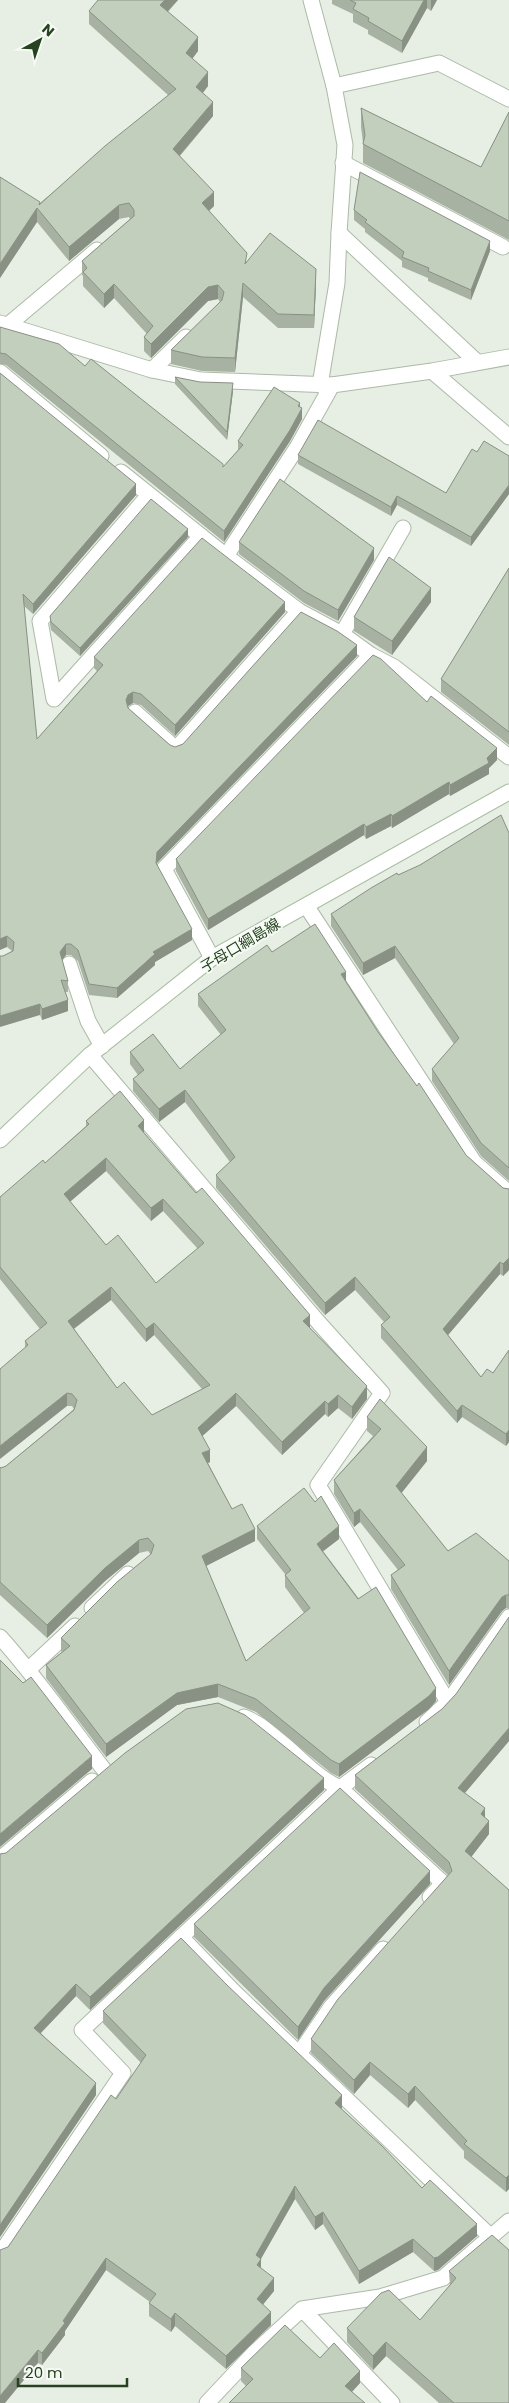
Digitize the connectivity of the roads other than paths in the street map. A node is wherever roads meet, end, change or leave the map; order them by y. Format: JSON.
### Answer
{"nodes":[{"id":1,"x":311,"y":0,"type":"edge"},
{"id":2,"x":334,"y":86,"type":"junction"},
{"id":3,"x":509,"y":99,"type":"edge"},
{"id":4,"x":343,"y":163,"type":"junction"},
{"id":5,"x":339,"y":233,"type":"junction"},
{"id":6,"x":111,"y":238,"type":"edge"},
{"id":7,"x":503,"y":247,"type":"dead end"},
{"id":8,"x":4,"y":324,"type":"edge"},
{"id":9,"x":194,"y":329,"type":"edge"},
{"id":10,"x":509,"y":357,"type":"edge"},
{"id":11,"x":478,"y":362,"type":"junction"},
{"id":12,"x":152,"y":370,"type":"junction"},
{"id":13,"x":432,"y":371,"type":"junction"},
{"id":14,"x":0,"y":372,"type":"edge"},
{"id":15,"x":326,"y":385,"type":"junction"},
{"id":16,"x":509,"y":437,"type":"edge"},
{"id":17,"x":149,"y":495,"type":"junction"},
{"id":18,"x":404,"y":528,"type":"dead end"},
{"id":19,"x":201,"y":536,"type":"junction"},
{"id":20,"x":226,"y":556,"type":"junction"},
{"id":21,"x":299,"y":611,"type":"junction"},
{"id":22,"x":342,"y":634,"type":"junction"},
{"id":23,"x":371,"y":655,"type":"junction"},
{"id":24,"x":134,"y":712,"type":"edge"},
{"id":25,"x":509,"y":757,"type":"edge"},
{"id":26,"x":509,"y":792,"type":"edge"},
{"id":27,"x":306,"y":907,"type":"junction"},
{"id":28,"x":212,"y":958,"type":"junction"},
{"id":29,"x":69,"y":964,"type":"dead end"},
{"id":30,"x":102,"y":1046,"type":"junction"},
{"id":31,"x":90,"y":1055,"type":"junction"},
{"id":32,"x":0,"y":1140,"type":"edge"},
{"id":33,"x":509,"y":1194,"type":"edge"},
{"id":34,"x":138,"y":1566,"type":"edge"},
{"id":35,"x":509,"y":1617,"type":"edge"},
{"id":36,"x":0,"y":1637,"type":"edge"},
{"id":37,"x":29,"y":1669,"type":"junction"},
{"id":38,"x":448,"y":1702,"type":"junction"},
{"id":39,"x":227,"y":1709,"type":"edge"},
{"id":40,"x":411,"y":1734,"type":"edge"},
{"id":41,"x":119,"y":1758,"type":"edge"},
{"id":42,"x":380,"y":1758,"type":"edge"},
{"id":43,"x":105,"y":1771,"type":"junction"},
{"id":44,"x":340,"y":1788,"type":"junction"},
{"id":45,"x":0,"y":1860,"type":"edge"},
{"id":46,"x":423,"y":1905,"type":"edge"},
{"id":47,"x":181,"y":1937,"type":"junction"},
{"id":48,"x":390,"y":1941,"type":"edge"},
{"id":49,"x":299,"y":2054,"type":"junction"},
{"id":50,"x":502,"y":2231,"type":"edge"},
{"id":51,"x":0,"y":2254,"type":"edge"},
{"id":52,"x":302,"y":2309,"type":"junction"},
{"id":53,"x":207,"y":2403,"type":"edge"},
{"id":54,"x":392,"y":2403,"type":"edge"}],
"edges":[{"from":1,"to":2,"type":"street"},
{"from":2,"to":3,"type":"street"},
{"from":2,"to":4,"type":"street"},
{"from":4,"to":5,"type":"street"},
{"from":4,"to":7,"type":"street"},
{"from":5,"to":11,"type":"street"},
{"from":5,"to":15,"type":"street"},
{"from":6,"to":8,"type":"street"},
{"from":8,"to":12,"type":"street"},
{"from":9,"to":12,"type":"street"},
{"from":10,"to":11,"type":"street"},
{"from":11,"to":13,"type":"street"},
{"from":12,"to":15,"type":"street"},
{"from":13,"to":15,"type":"street"},
{"from":13,"to":16,"type":"street"},
{"from":14,"to":17,"type":"street"},
{"from":15,"to":20,"type":"street"},
{"from":17,"to":19,"type":"street"},
{"from":17,"to":19,"type":"street"},
{"from":18,"to":22,"type":"street"},
{"from":19,"to":20,"type":"street"},
{"from":20,"to":21,"type":"street"},
{"from":21,"to":22,"type":"street"},
{"from":21,"to":24,"type":"street"},
{"from":22,"to":23,"type":"street"},
{"from":23,"to":25,"type":"street"},
{"from":23,"to":28,"type":"street"},
{"from":26,"to":27,"type":"street","name":"子母口綱島線"},
{"from":27,"to":28,"type":"street","name":"子母口綱島線"},
{"from":27,"to":33,"type":"street"},
{"from":28,"to":30,"type":"street","name":"子母口綱島線"},
{"from":29,"to":30,"type":"street"},
{"from":30,"to":31,"type":"street","name":"子母口綱島線"},
{"from":31,"to":32,"type":"street","name":"子母口綱島線"},
{"from":31,"to":38,"type":"street"},
{"from":34,"to":37,"type":"street"},
{"from":35,"to":38,"type":"street"},
{"from":36,"to":37,"type":"street"},
{"from":37,"to":43,"type":"street"},
{"from":38,"to":40,"type":"street"},
{"from":39,"to":44,"type":"street"},
{"from":41,"to":43,"type":"street"},
{"from":42,"to":44,"type":"street"},
{"from":43,"to":45,"type":"street"},
{"from":44,"to":46,"type":"street"},
{"from":44,"to":47,"type":"street"},
{"from":47,"to":49,"type":"street"},
{"from":47,"to":51,"type":"street"},
{"from":48,"to":49,"type":"street"},
{"from":49,"to":50,"type":"street"},
{"from":50,"to":52,"type":"street"},
{"from":52,"to":53,"type":"street"},
{"from":52,"to":54,"type":"street"}]}
